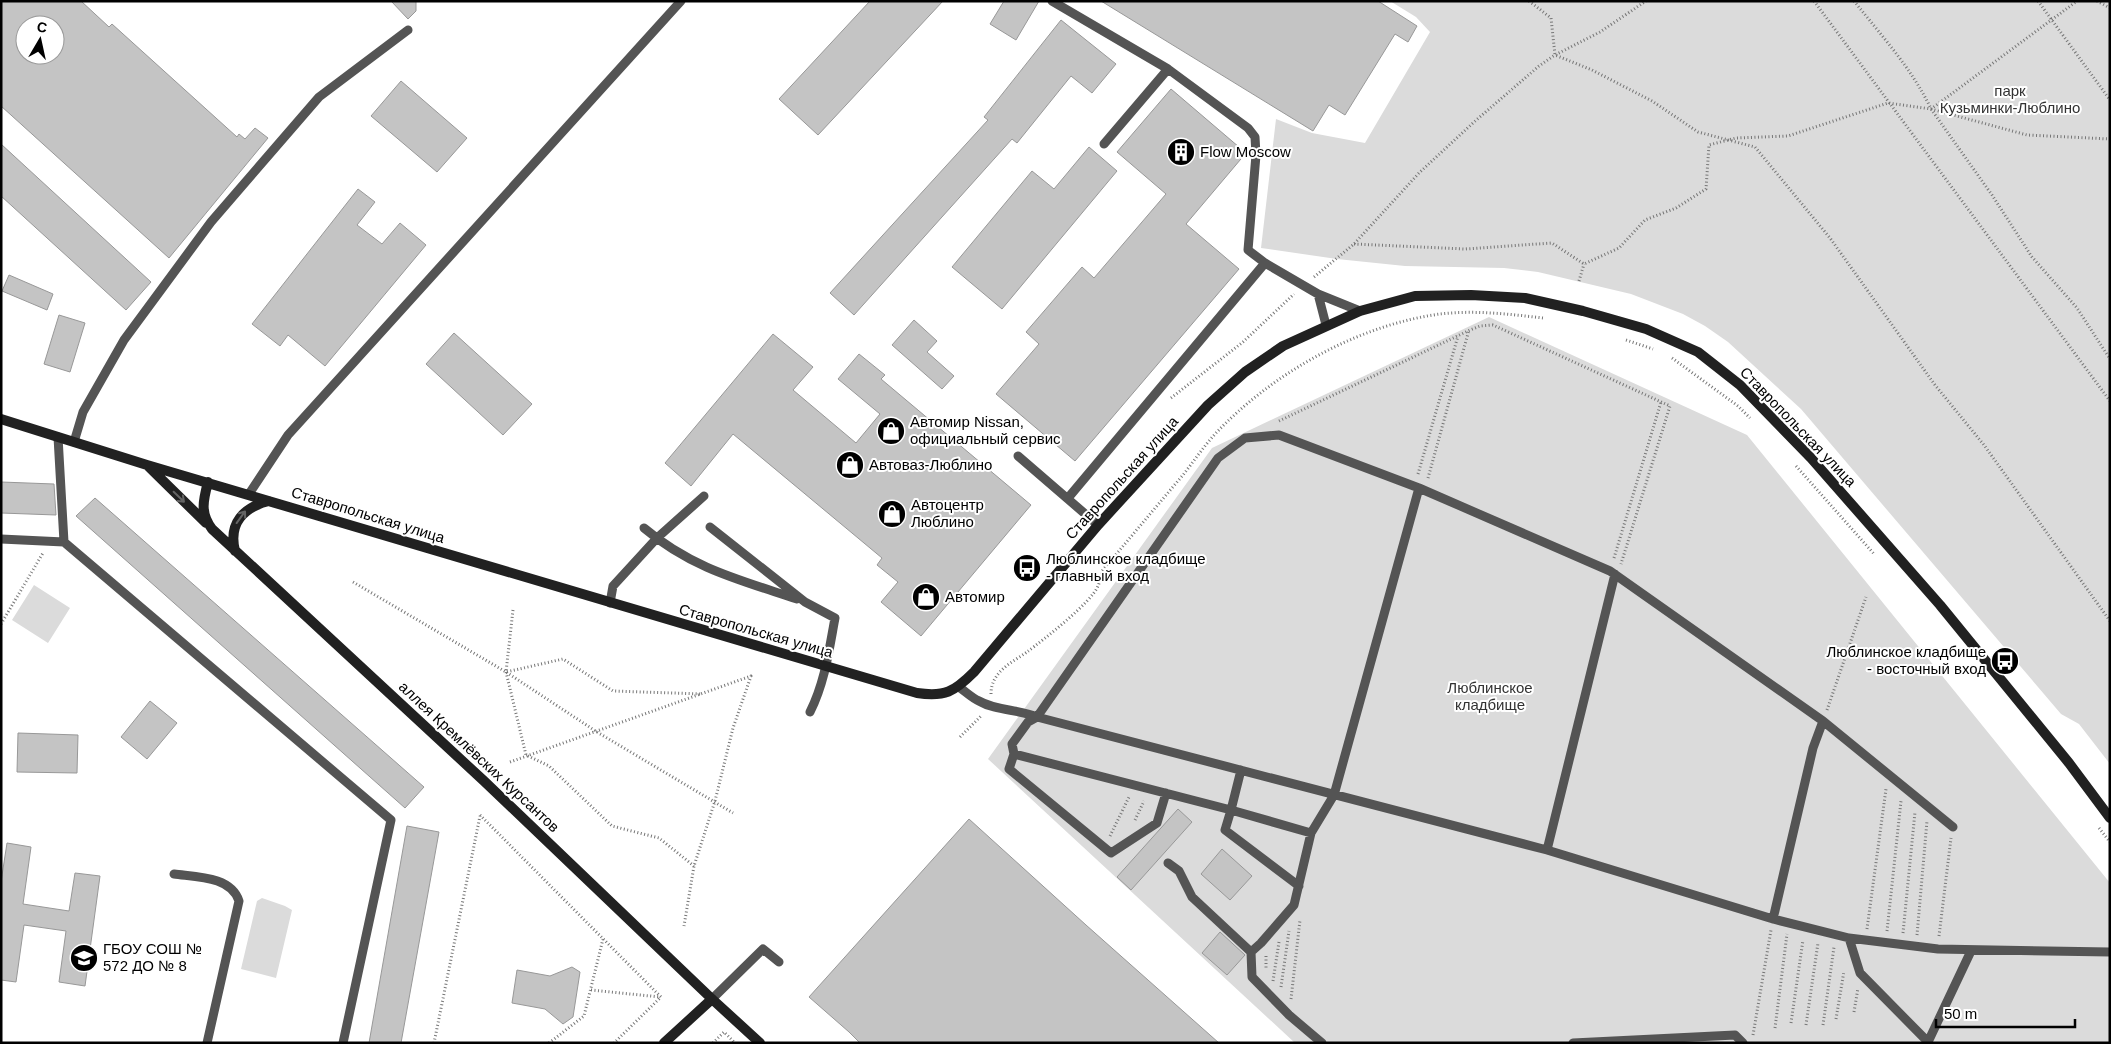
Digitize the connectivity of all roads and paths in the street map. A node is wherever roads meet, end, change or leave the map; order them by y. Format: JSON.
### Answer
{"nodes":[{"id":1,"x":680,"y":1,"type":"edge"},
{"id":2,"x":1052,"y":1,"type":"edge"},
{"id":3,"x":1529,"y":1,"type":"edge"},
{"id":4,"x":1646,"y":1,"type":"edge"},
{"id":5,"x":1814,"y":1,"type":"edge"},
{"id":6,"x":1854,"y":1,"type":"edge"},
{"id":7,"x":2038,"y":1,"type":"edge"},
{"id":8,"x":2077,"y":1,"type":"edge"},
{"id":9,"x":2096,"y":1,"type":"edge"},
{"id":10,"x":2110,"y":8,"type":"edge"},
{"id":11,"x":2052,"y":22,"type":"junction"},
{"id":12,"x":408,"y":30,"type":"dead end"},
{"id":13,"x":1554,"y":55,"type":"junction"},
{"id":14,"x":1168,"y":70,"type":"junction"},
{"id":15,"x":2110,"y":100,"type":"edge"},
{"id":16,"x":1888,"y":103,"type":"junction"},
{"id":17,"x":1931,"y":109,"type":"junction"},
{"id":18,"x":2110,"y":139,"type":"edge"},
{"id":19,"x":1730,"y":140,"type":"junction"},
{"id":20,"x":1104,"y":144,"type":"dead end"},
{"id":21,"x":1354,"y":244,"type":"junction"},
{"id":22,"x":1265,"y":263,"type":"junction"},
{"id":23,"x":1584,"y":264,"type":"junction"},
{"id":24,"x":1578,"y":281,"type":"dead end"},
{"id":25,"x":1304,"y":285,"type":"junction"},
{"id":26,"x":1318,"y":294,"type":"junction"},
{"id":27,"x":1360,"y":311,"type":"junction"},
{"id":28,"x":1548,"y":319,"type":"dead end"},
{"id":29,"x":1326,"y":325,"type":"junction"},
{"id":30,"x":1470,"y":330,"type":"junction"},
{"id":31,"x":1458,"y":335,"type":"junction"},
{"id":32,"x":1623,"y":339,"type":"dead end"},
{"id":33,"x":1660,"y":352,"type":"dead end"},
{"id":34,"x":1669,"y":355,"type":"dead end"},
{"id":35,"x":2110,"y":359,"type":"edge"},
{"id":36,"x":2110,"y":401,"type":"edge"},
{"id":37,"x":1661,"y":402,"type":"junction"},
{"id":38,"x":1166,"y":403,"type":"dead end"},
{"id":39,"x":1,"y":419,"type":"edge"},
{"id":40,"x":1752,"y":420,"type":"dead end"},
{"id":41,"x":1277,"y":421,"type":"dead end"},
{"id":42,"x":58,"y":437,"type":"junction"},
{"id":43,"x":74,"y":442,"type":"junction"},
{"id":44,"x":1018,"y":456,"type":"dead end"},
{"id":45,"x":1793,"y":462,"type":"dead end"},
{"id":46,"x":147,"y":465,"type":"junction"},
{"id":47,"x":208,"y":482,"type":"junction"},
{"id":48,"x":1419,"y":489,"type":"junction"},
{"id":49,"x":249,"y":494,"type":"junction"},
{"id":50,"x":704,"y":496,"type":"dead end"},
{"id":51,"x":1068,"y":498,"type":"junction"},
{"id":52,"x":270,"y":501,"type":"junction"},
{"id":53,"x":1098,"y":525,"type":"junction"},
{"id":54,"x":710,"y":527,"type":"dead end"},
{"id":55,"x":644,"y":528,"type":"dead end"},
{"id":56,"x":212,"y":529,"type":"junction"},
{"id":57,"x":656,"y":538,"type":"junction"},
{"id":58,"x":1,"y":539,"type":"edge"},
{"id":59,"x":50,"y":541,"type":"junction"},
{"id":60,"x":64,"y":542,"type":"junction"},
{"id":61,"x":236,"y":551,"type":"junction"},
{"id":62,"x":1876,"y":556,"type":"dead end"},
{"id":63,"x":1612,"y":572,"type":"junction"},
{"id":64,"x":353,"y":582,"type":"dead end"},
{"id":65,"x":1866,"y":597,"type":"dead end"},
{"id":66,"x":805,"y":602,"type":"junction"},
{"id":67,"x":610,"y":604,"type":"junction"},
{"id":68,"x":514,"y":610,"type":"dead end"},
{"id":69,"x":2110,"y":621,"type":"edge"},
{"id":70,"x":1,"y":624,"type":"edge"},
{"id":71,"x":827,"y":667,"type":"junction"},
{"id":72,"x":506,"y":672,"type":"junction"},
{"id":73,"x":959,"y":687,"type":"junction"},
{"id":74,"x":705,"y":694,"type":"junction"},
{"id":75,"x":990,"y":706,"type":"junction"},
{"id":76,"x":810,"y":712,"type":"dead end"},
{"id":77,"x":1037,"y":717,"type":"junction"},
{"id":78,"x":1823,"y":721,"type":"junction"},
{"id":79,"x":597,"y":732,"type":"junction"},
{"id":80,"x":960,"y":737,"type":"dead end"},
{"id":81,"x":1014,"y":754,"type":"junction"},
{"id":82,"x":526,"y":755,"type":"junction"},
{"id":83,"x":510,"y":762,"type":"dead end"},
{"id":84,"x":1240,"y":770,"type":"junction"},
{"id":85,"x":1888,"y":774,"type":"junction"},
{"id":86,"x":1134,"y":785,"type":"junction"},
{"id":87,"x":1903,"y":787,"type":"junction"},
{"id":88,"x":1148,"y":789,"type":"junction"},
{"id":89,"x":1166,"y":793,"type":"junction"},
{"id":90,"x":1334,"y":796,"type":"junction"},
{"id":91,"x":1917,"y":798,"type":"junction"},
{"id":92,"x":715,"y":801,"type":"junction"},
{"id":93,"x":1929,"y":808,"type":"junction"},
{"id":94,"x":1231,"y":810,"type":"junction"},
{"id":95,"x":733,"y":813,"type":"dead end"},
{"id":96,"x":2110,"y":818,"type":"edge"},
{"id":97,"x":2096,"y":824,"type":"dead end"},
{"id":98,"x":1952,"y":827,"type":"joint"},
{"id":99,"x":1311,"y":833,"type":"junction"},
{"id":100,"x":2110,"y":842,"type":"edge"},
{"id":101,"x":1125,"y":844,"type":"junction"},
{"id":102,"x":1104,"y":847,"type":"junction"},
{"id":103,"x":1547,"y":850,"type":"junction"},
{"id":104,"x":1168,"y":864,"type":"dead end"},
{"id":105,"x":694,"y":866,"type":"junction"},
{"id":106,"x":174,"y":874,"type":"dead end"},
{"id":107,"x":1299,"y":886,"type":"junction"},
{"id":108,"x":1294,"y":905,"type":"junction"},
{"id":109,"x":1286,"y":915,"type":"junction"},
{"id":110,"x":1773,"y":919,"type":"junction"},
{"id":111,"x":1788,"y":922,"type":"junction"},
{"id":112,"x":684,"y":926,"type":"dead end"},
{"id":113,"x":1276,"y":926,"type":"junction"},
{"id":114,"x":1805,"y":928,"type":"junction"},
{"id":115,"x":1820,"y":930,"type":"junction"},
{"id":116,"x":1835,"y":934,"type":"junction"},
{"id":117,"x":1849,"y":938,"type":"junction"},
{"id":118,"x":603,"y":939,"type":"junction"},
{"id":119,"x":1866,"y":942,"type":"junction"},
{"id":120,"x":1885,"y":944,"type":"junction"},
{"id":121,"x":1902,"y":946,"type":"junction"},
{"id":122,"x":1916,"y":948,"type":"junction"},
{"id":123,"x":1938,"y":949,"type":"junction"},
{"id":124,"x":1971,"y":951,"type":"junction"},
{"id":125,"x":1251,"y":952,"type":"junction"},
{"id":126,"x":2110,"y":952,"type":"edge"},
{"id":127,"x":779,"y":962,"type":"dead end"},
{"id":128,"x":1845,"y":965,"type":"dead end"},
{"id":129,"x":1860,"y":973,"type":"junction"},
{"id":130,"x":591,"y":990,"type":"junction"},
{"id":131,"x":1271,"y":996,"type":"junction"},
{"id":132,"x":661,"y":997,"type":"junction"},
{"id":133,"x":712,"y":999,"type":"junction"},
{"id":134,"x":1279,"y":1004,"type":"junction"},
{"id":135,"x":1854,"y":1012,"type":"dead end"},
{"id":136,"x":1289,"y":1015,"type":"junction"},
{"id":137,"x":1836,"y":1019,"type":"dead end"},
{"id":138,"x":1791,"y":1023,"type":"dead end"},
{"id":139,"x":1806,"y":1024,"type":"dead end"},
{"id":140,"x":1823,"y":1025,"type":"dead end"},
{"id":141,"x":1775,"y":1028,"type":"dead end"},
{"id":142,"x":1928,"y":1042,"type":"edge"},
{"id":143,"x":207,"y":1043,"type":"edge"},
{"id":144,"x":343,"y":1043,"type":"edge"},
{"id":145,"x":434,"y":1043,"type":"edge"},
{"id":146,"x":550,"y":1043,"type":"edge"},
{"id":147,"x":614,"y":1043,"type":"edge"},
{"id":148,"x":664,"y":1043,"type":"edge"},
{"id":149,"x":713,"y":1043,"type":"edge"},
{"id":150,"x":735,"y":1043,"type":"edge"},
{"id":151,"x":760,"y":1043,"type":"edge"},
{"id":152,"x":1322,"y":1043,"type":"edge"},
{"id":153,"x":1573,"y":1043,"type":"edge"},
{"id":154,"x":1743,"y":1043,"type":"edge"},
{"id":155,"x":1752,"y":1043,"type":"edge"}],
"edges":[{"from":1,"to":49,"type":"lane"},
{"from":2,"to":14,"type":"lane"},
{"from":3,"to":13,"type":"path"},
{"from":4,"to":13,"type":"path"},
{"from":5,"to":16,"type":"path"},
{"from":6,"to":17,"type":"path"},
{"from":7,"to":11,"type":"path"},
{"from":8,"to":11,"type":"path"},
{"from":9,"to":10,"type":"path"},
{"from":11,"to":15,"type":"path"},
{"from":11,"to":17,"type":"path"},
{"from":12,"to":43,"type":"lane"},
{"from":13,"to":19,"type":"path"},
{"from":13,"to":21,"type":"path"},
{"from":14,"to":20,"type":"lane"},
{"from":14,"to":22,"type":"lane"},
{"from":16,"to":17,"type":"path"},
{"from":16,"to":19,"type":"path"},
{"from":16,"to":36,"type":"path"},
{"from":17,"to":18,"type":"path"},
{"from":17,"to":35,"type":"path"},
{"from":19,"to":23,"type":"path"},
{"from":19,"to":69,"type":"path"},
{"from":21,"to":23,"type":"path"},
{"from":21,"to":25,"type":"path"},
{"from":22,"to":25,"type":"lane"},
{"from":22,"to":51,"type":"lane"},
{"from":23,"to":24,"type":"path"},
{"from":25,"to":26,"type":"lane"},
{"from":25,"to":38,"type":"path"},
{"from":26,"to":27,"type":"lane"},
{"from":26,"to":29,"type":"lane"},
{"from":27,"to":29,"type":"street","name":"Ставропольская улица"},
{"from":27,"to":96,"type":"street","name":"Ставропольская улица"},
{"from":28,"to":75,"type":"path"},
{"from":29,"to":53,"type":"street","name":"Ставропольская улица"},
{"from":30,"to":31,"type":"path"},
{"from":30,"to":37,"type":"path"},
{"from":30,"to":48,"type":"path"},
{"from":31,"to":41,"type":"path"},
{"from":31,"to":48,"type":"path"},
{"from":32,"to":33,"type":"path"},
{"from":34,"to":40,"type":"path"},
{"from":37,"to":63,"type":"path"},
{"from":37,"to":63,"type":"path"},
{"from":39,"to":42,"type":"street","name":"Ставропольская улица"},
{"from":42,"to":43,"type":"street","name":"Ставропольская улица"},
{"from":42,"to":60,"type":"lane"},
{"from":43,"to":46,"type":"street","name":"Ставропольская улица"},
{"from":44,"to":51,"type":"lane"},
{"from":45,"to":62,"type":"path"},
{"from":46,"to":47,"type":"street","name":"Ставропольская улица"},
{"from":46,"to":56,"type":"street","one_way":true},
{"from":47,"to":49,"type":"street","name":"Ставропольская улица"},
{"from":47,"to":56,"type":"street","name":"аллея Кремлёвских Курсантов"},
{"from":48,"to":63,"type":"lane"},
{"from":48,"to":77,"type":"lane"},
{"from":48,"to":90,"type":"lane"},
{"from":49,"to":52,"type":"street","name":"Ставропольская улица"},
{"from":50,"to":57,"type":"lane"},
{"from":51,"to":53,"type":"lane"},
{"from":61,"to":52,"type":"street","one_way":true},
{"from":52,"to":67,"type":"street","name":"Ставропольская улица"},
{"from":53,"to":73,"type":"street","name":"Ставропольская улица"},
{"from":54,"to":66,"type":"lane"},
{"from":55,"to":57,"type":"lane"},
{"from":56,"to":61,"type":"street","name":"аллея Кремлёвских Курсантов"},
{"from":57,"to":66,"type":"lane"},
{"from":57,"to":67,"type":"lane"},
{"from":58,"to":59,"type":"lane"},
{"from":59,"to":60,"type":"lane"},
{"from":59,"to":70,"type":"path"},
{"from":60,"to":144,"type":"lane"},
{"from":61,"to":133,"type":"street","name":"аллея Кремлёвских Курсантов"},
{"from":63,"to":78,"type":"lane"},
{"from":63,"to":103,"type":"lane"},
{"from":64,"to":72,"type":"path"},
{"from":65,"to":78,"type":"path"},
{"from":66,"to":71,"type":"lane"},
{"from":67,"to":71,"type":"street","name":"Ставропольская улица"},
{"from":68,"to":72,"type":"path"},
{"from":71,"to":73,"type":"street","name":"Ставропольская улица"},
{"from":71,"to":76,"type":"lane"},
{"from":72,"to":74,"type":"path"},
{"from":72,"to":79,"type":"path"},
{"from":72,"to":82,"type":"path"},
{"from":73,"to":75,"type":"lane"},
{"from":74,"to":79,"type":"path"},
{"from":74,"to":92,"type":"path"},
{"from":75,"to":77,"type":"lane"},
{"from":75,"to":80,"type":"path"},
{"from":77,"to":81,"type":"lane"},
{"from":77,"to":84,"type":"lane"},
{"from":78,"to":85,"type":"lane"},
{"from":78,"to":110,"type":"lane"},
{"from":79,"to":82,"type":"path"},
{"from":79,"to":92,"type":"path"},
{"from":81,"to":86,"type":"lane"},
{"from":81,"to":102,"type":"lane"},
{"from":82,"to":83,"type":"path"},
{"from":82,"to":105,"type":"path"},
{"from":84,"to":90,"type":"lane"},
{"from":84,"to":94,"type":"lane"},
{"from":85,"to":87,"type":"lane"},
{"from":85,"to":119,"type":"path"},
{"from":86,"to":88,"type":"lane"},
{"from":86,"to":102,"type":"path"},
{"from":87,"to":91,"type":"lane"},
{"from":87,"to":120,"type":"path"},
{"from":88,"to":89,"type":"lane"},
{"from":88,"to":101,"type":"path"},
{"from":89,"to":94,"type":"lane"},
{"from":89,"to":101,"type":"lane"},
{"from":90,"to":99,"type":"lane"},
{"from":90,"to":103,"type":"lane"},
{"from":91,"to":93,"type":"lane"},
{"from":91,"to":121,"type":"path"},
{"from":92,"to":95,"type":"path"},
{"from":92,"to":105,"type":"path"},
{"from":93,"to":98,"type":"lane"},
{"from":93,"to":122,"type":"path"},
{"from":94,"to":99,"type":"lane"},
{"from":94,"to":107,"type":"lane"},
{"from":97,"to":100,"type":"path"},
{"from":98,"to":123,"type":"path"},
{"from":99,"to":107,"type":"lane"},
{"from":101,"to":102,"type":"lane"},
{"from":103,"to":110,"type":"lane"},
{"from":104,"to":125,"type":"lane"},
{"from":105,"to":112,"type":"path"},
{"from":106,"to":143,"type":"lane"},
{"from":107,"to":108,"type":"lane"},
{"from":108,"to":109,"type":"lane"},
{"from":108,"to":136,"type":"path"},
{"from":109,"to":113,"type":"lane"},
{"from":109,"to":134,"type":"path"},
{"from":110,"to":111,"type":"lane"},
{"from":110,"to":155,"type":"path"},
{"from":111,"to":114,"type":"lane"},
{"from":111,"to":141,"type":"path"},
{"from":113,"to":125,"type":"lane"},
{"from":113,"to":131,"type":"path"},
{"from":114,"to":115,"type":"lane"},
{"from":114,"to":138,"type":"path"},
{"from":115,"to":116,"type":"lane"},
{"from":115,"to":139,"type":"path"},
{"from":116,"to":117,"type":"lane"},
{"from":116,"to":140,"type":"path"},
{"from":117,"to":119,"type":"lane"},
{"from":117,"to":129,"type":"lane"},
{"from":118,"to":130,"type":"path"},
{"from":118,"to":132,"type":"path"},
{"from":118,"to":145,"type":"path"},
{"from":119,"to":120,"type":"lane"},
{"from":120,"to":121,"type":"lane"},
{"from":121,"to":122,"type":"lane"},
{"from":122,"to":123,"type":"lane"},
{"from":123,"to":124,"type":"lane"},
{"from":124,"to":126,"type":"lane"},
{"from":124,"to":142,"type":"lane"},
{"from":125,"to":131,"type":"lane"},
{"from":127,"to":133,"type":"lane"},
{"from":128,"to":137,"type":"path"},
{"from":129,"to":135,"type":"path"},
{"from":129,"to":142,"type":"lane"},
{"from":130,"to":132,"type":"path"},
{"from":130,"to":146,"type":"path"},
{"from":131,"to":134,"type":"lane"},
{"from":132,"to":147,"type":"path"},
{"from":133,"to":148,"type":"street"},
{"from":133,"to":151,"type":"street","name":"аллея Кремлёвских Курсантов"},
{"from":134,"to":136,"type":"lane"},
{"from":136,"to":152,"type":"lane"},
{"from":149,"to":150,"type":"path"},
{"from":153,"to":154,"type":"lane"}]}
